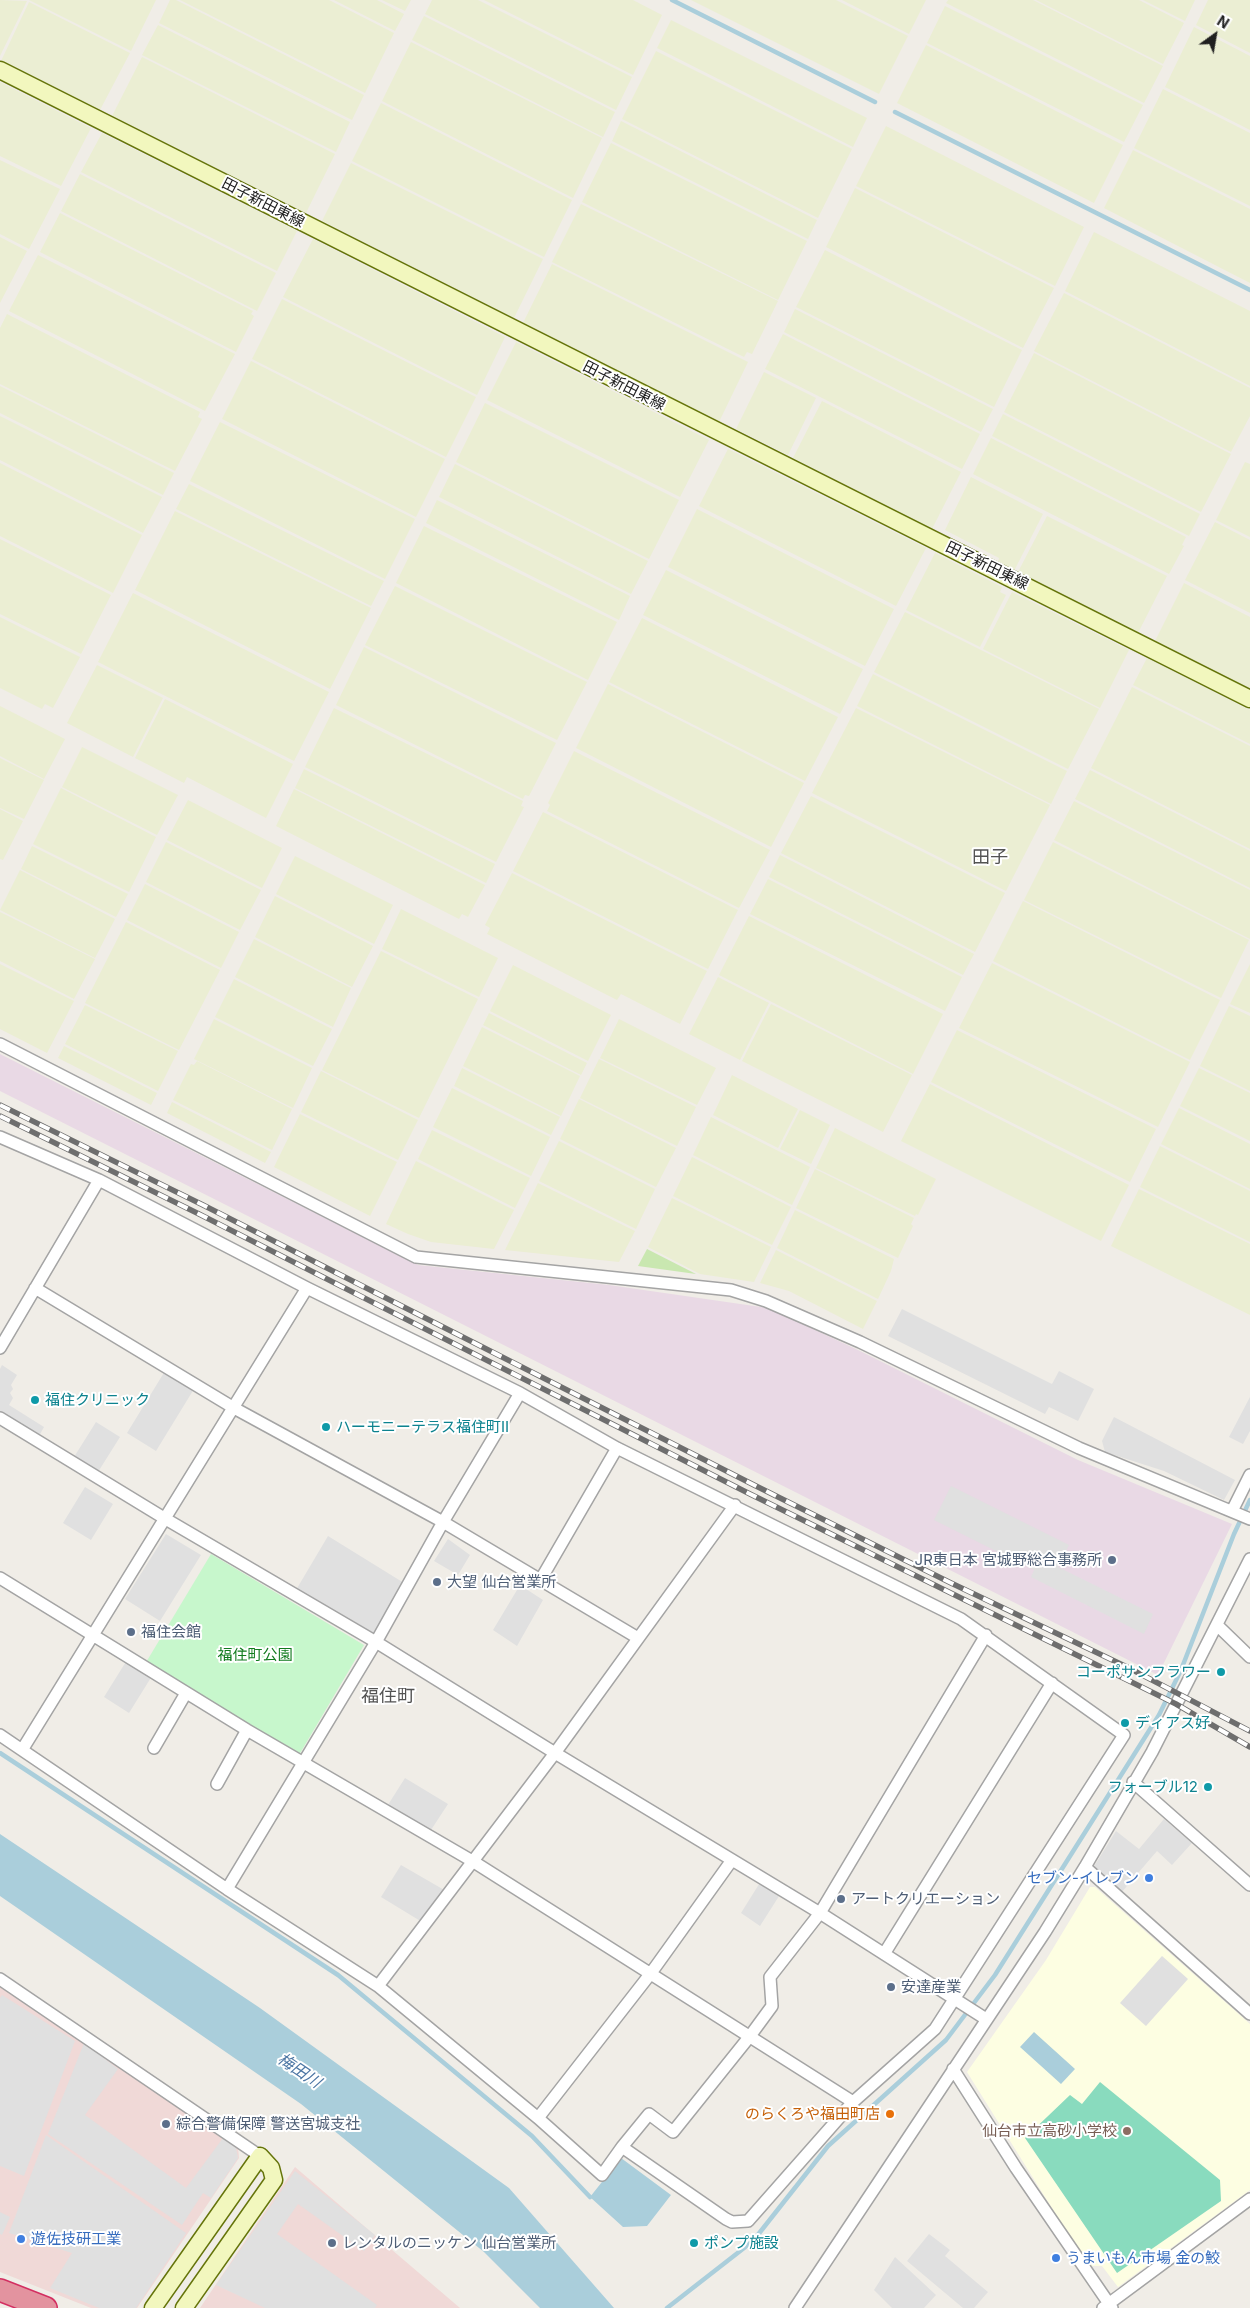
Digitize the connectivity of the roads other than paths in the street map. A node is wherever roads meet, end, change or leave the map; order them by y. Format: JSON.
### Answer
{"nodes":[{"id":1,"x":0,"y":70,"type":"edge"},
{"id":2,"x":1250,"y":699,"type":"edge"},
{"id":3,"x":0,"y":1044,"type":"edge"},
{"id":4,"x":0,"y":1137,"type":"edge"},
{"id":5,"x":99,"y":1180,"type":"junction"},
{"id":6,"x":35,"y":1288,"type":"junction"},
{"id":7,"x":307,"y":1288,"type":"junction"},
{"id":8,"x":0,"y":1348,"type":"edge"},
{"id":9,"x":520,"y":1394,"type":"junction"},
{"id":10,"x":234,"y":1408,"type":"junction"},
{"id":11,"x":0,"y":1418,"type":"edge"},
{"id":12,"x":617,"y":1448,"type":"junction"},
{"id":13,"x":1250,"y":1475,"type":"edge"},
{"id":14,"x":735,"y":1505,"type":"junction"},
{"id":15,"x":1233,"y":1511,"type":"junction"},
{"id":16,"x":164,"y":1518,"type":"junction"},
{"id":17,"x":1250,"y":1519,"type":"edge"},
{"id":18,"x":443,"y":1522,"type":"junction"},
{"id":19,"x":1250,"y":1559,"type":"edge"},
{"id":20,"x":0,"y":1578,"type":"edge"},
{"id":21,"x":540,"y":1579,"type":"junction"},
{"id":22,"x":1217,"y":1625,"type":"junction"},
{"id":23,"x":94,"y":1635,"type":"junction"},
{"id":24,"x":986,"y":1635,"type":"junction"},
{"id":25,"x":638,"y":1638,"type":"junction"},
{"id":26,"x":376,"y":1642,"type":"junction"},
{"id":27,"x":1250,"y":1657,"type":"edge"},
{"id":28,"x":1052,"y":1683,"type":"junction"},
{"id":29,"x":186,"y":1693,"type":"junction"},
{"id":30,"x":247,"y":1730,"type":"junction"},
{"id":31,"x":0,"y":1735,"type":"edge"},
{"id":32,"x":154,"y":1748,"type":"dead end"},
{"id":33,"x":22,"y":1750,"type":"junction"},
{"id":34,"x":555,"y":1754,"type":"junction"},
{"id":35,"x":303,"y":1763,"type":"junction"},
{"id":36,"x":1134,"y":1782,"type":"junction"},
{"id":37,"x":217,"y":1784,"type":"dead end"},
{"id":38,"x":732,"y":1860,"type":"junction"},
{"id":39,"x":474,"y":1862,"type":"junction"},
{"id":40,"x":1085,"y":1867,"type":"junction"},
{"id":41,"x":1250,"y":1885,"type":"edge"},
{"id":42,"x":227,"y":1889,"type":"junction"},
{"id":43,"x":820,"y":1913,"type":"junction"},
{"id":44,"x":884,"y":1954,"type":"junction"},
{"id":45,"x":651,"y":1973,"type":"junction"},
{"id":46,"x":0,"y":1979,"type":"edge"},
{"id":47,"x":378,"y":1986,"type":"junction"},
{"id":48,"x":958,"y":2000,"type":"junction"},
{"id":49,"x":1250,"y":2014,"type":"edge"},
{"id":50,"x":982,"y":2016,"type":"junction"},
{"id":51,"x":750,"y":2036,"type":"junction"},
{"id":52,"x":953,"y":2069,"type":"junction"},
{"id":53,"x":853,"y":2102,"type":"junction"},
{"id":54,"x":538,"y":2118,"type":"junction"},
{"id":55,"x":622,"y":2147,"type":"junction"},
{"id":56,"x":260,"y":2156,"type":"junction"},
{"id":57,"x":1250,"y":2199,"type":"edge"},
{"id":58,"x":0,"y":2290,"type":"edge"},
{"id":59,"x":1108,"y":2307,"type":"edge"},
{"id":60,"x":46,"y":2308,"type":"edge"},
{"id":61,"x":153,"y":2308,"type":"edge"},
{"id":62,"x":184,"y":2308,"type":"edge"},
{"id":63,"x":795,"y":2308,"type":"edge"}],
"edges":[{"from":1,"to":2,"type":"street","name":"田子新田東線"},
{"from":3,"to":15,"type":"street"},
{"from":4,"to":5,"type":"street"},
{"from":5,"to":6,"type":"street"},
{"from":5,"to":7,"type":"street"},
{"from":6,"to":8,"type":"street"},
{"from":6,"to":10,"type":"street"},
{"from":7,"to":9,"type":"street"},
{"from":7,"to":10,"type":"street"},
{"from":9,"to":12,"type":"street"},
{"from":9,"to":18,"type":"street"},
{"from":10,"to":16,"type":"street"},
{"from":10,"to":18,"type":"street"},
{"from":11,"to":16,"type":"street"},
{"from":12,"to":14,"type":"street"},
{"from":12,"to":21,"type":"street"},
{"from":13,"to":15,"type":"street"},
{"from":14,"to":24,"type":"street"},
{"from":14,"to":25,"type":"street"},
{"from":15,"to":17,"type":"street"},
{"from":16,"to":23,"type":"street"},
{"from":16,"to":26,"type":"street"},
{"from":18,"to":21,"type":"street"},
{"from":18,"to":26,"type":"street"},
{"from":19,"to":22,"type":"street"},
{"from":20,"to":23,"type":"street"},
{"from":21,"to":25,"type":"street"},
{"from":22,"to":27,"type":"street"},
{"from":22,"to":36,"type":"street"},
{"from":23,"to":29,"type":"street"},
{"from":23,"to":33,"type":"street"},
{"from":24,"to":28,"type":"street"},
{"from":24,"to":43,"type":"street"},
{"from":25,"to":34,"type":"street"},
{"from":26,"to":34,"type":"street"},
{"from":26,"to":35,"type":"street"},
{"from":28,"to":44,"type":"street"},
{"from":28,"to":48,"type":"street"},
{"from":29,"to":30,"type":"street"},
{"from":29,"to":32,"type":"street"},
{"from":30,"to":35,"type":"street"},
{"from":30,"to":37,"type":"street"},
{"from":31,"to":33,"type":"street"},
{"from":33,"to":42,"type":"street"},
{"from":34,"to":38,"type":"street"},
{"from":34,"to":39,"type":"street"},
{"from":35,"to":39,"type":"street"},
{"from":35,"to":42,"type":"street"},
{"from":36,"to":40,"type":"street"},
{"from":36,"to":41,"type":"street"},
{"from":38,"to":43,"type":"street"},
{"from":38,"to":45,"type":"street"},
{"from":39,"to":45,"type":"street"},
{"from":39,"to":47,"type":"street"},
{"from":40,"to":49,"type":"street"},
{"from":40,"to":50,"type":"street"},
{"from":42,"to":47,"type":"street"},
{"from":43,"to":44,"type":"street"},
{"from":43,"to":51,"type":"street"},
{"from":44,"to":48,"type":"street"},
{"from":45,"to":51,"type":"street"},
{"from":45,"to":54,"type":"street"},
{"from":46,"to":56,"type":"street"},
{"from":47,"to":54,"type":"street"},
{"from":48,"to":50,"type":"street"},
{"from":48,"to":53,"type":"street"},
{"from":50,"to":52,"type":"street"},
{"from":51,"to":53,"type":"street"},
{"from":51,"to":55,"type":"street"},
{"from":52,"to":59,"type":"street"},
{"from":52,"to":63,"type":"street"},
{"from":53,"to":55,"type":"street"},
{"from":54,"to":55,"type":"street"},
{"from":56,"to":61,"type":"street"},
{"from":56,"to":62,"type":"street"},
{"from":57,"to":59,"type":"street"},
{"from":58,"to":60,"type":"highway"}]}
